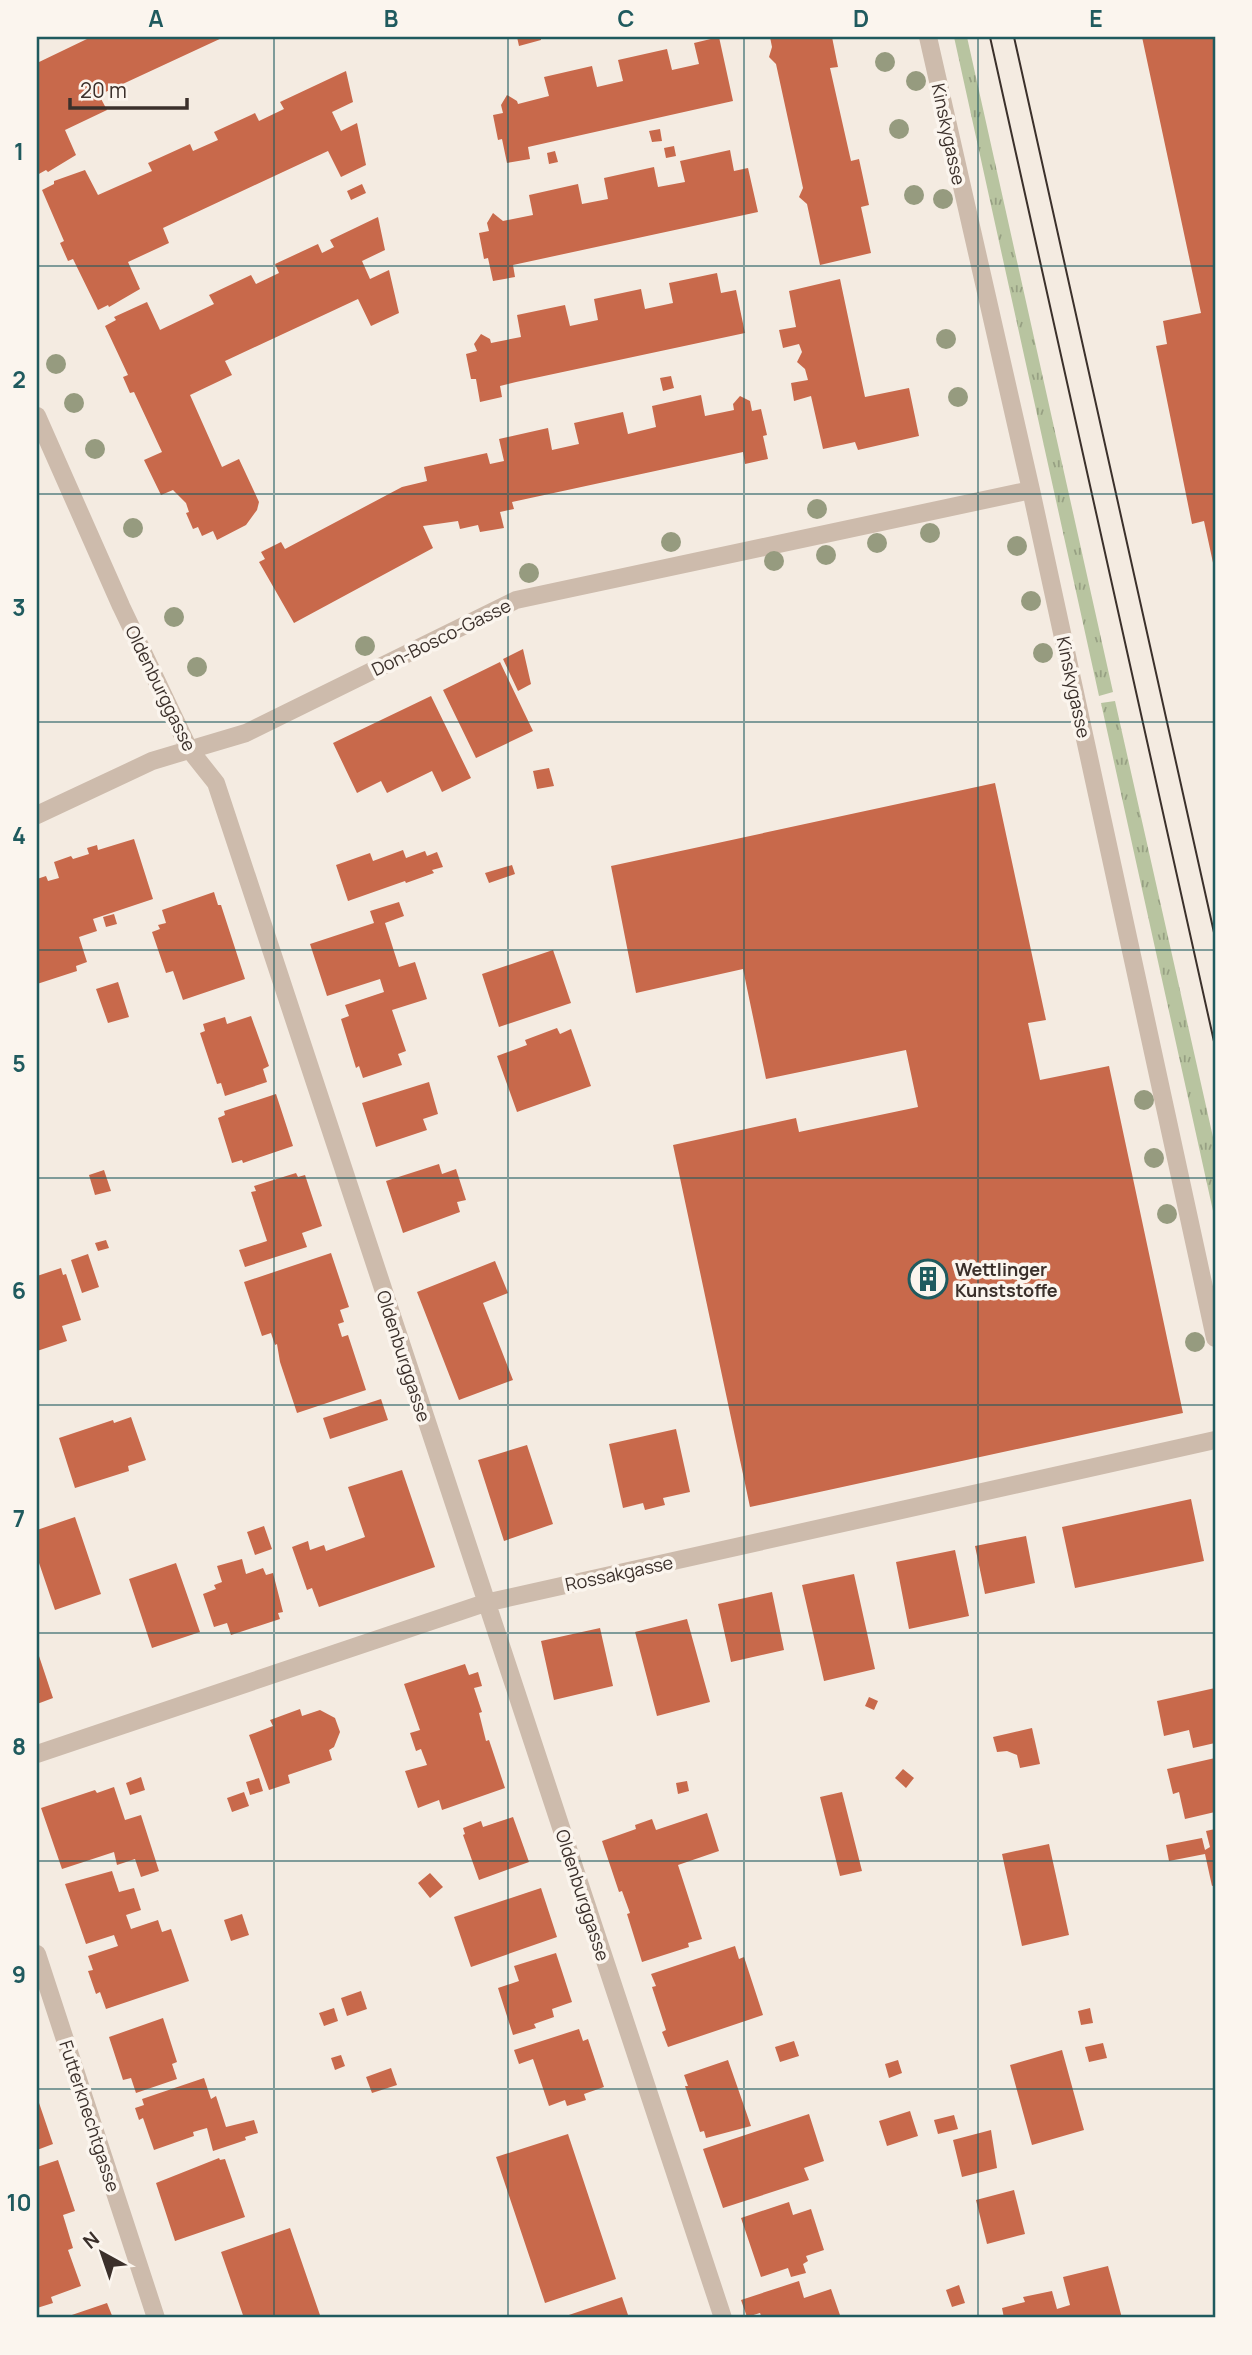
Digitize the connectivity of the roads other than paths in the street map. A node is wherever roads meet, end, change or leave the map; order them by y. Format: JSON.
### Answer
{"nodes":[{"id":1,"x":928,"y":37,"type":"edge"},
{"id":2,"x":37,"y":416,"type":"edge"},
{"id":3,"x":1031,"y":490,"type":"junction"},
{"id":4,"x":189,"y":749,"type":"junction"},
{"id":5,"x":37,"y":815,"type":"edge"},
{"id":6,"x":1215,"y":1338,"type":"edge"},
{"id":7,"x":1215,"y":1440,"type":"edge"},
{"id":8,"x":485,"y":1603,"type":"junction"},
{"id":9,"x":37,"y":1754,"type":"edge"},
{"id":10,"x":37,"y":1954,"type":"edge"},
{"id":11,"x":156,"y":2318,"type":"edge"},
{"id":12,"x":723,"y":2318,"type":"edge"}],
"edges":[{"from":1,"to":3,"type":"street","name":"Kinskygasse"},
{"from":2,"to":4,"type":"street","name":"Oldenburggasse"},
{"from":3,"to":4,"type":"street","name":"Don-Bosco-Gasse"},
{"from":3,"to":6,"type":"street","name":"Kinskygasse"},
{"from":4,"to":5,"type":"street","name":"Don-Bosco-Gasse"},
{"from":4,"to":8,"type":"street","name":"Oldenburggasse"},
{"from":7,"to":8,"type":"street","name":"Rossakgasse"},
{"from":8,"to":9,"type":"street","name":"Rossakgasse"},
{"from":8,"to":12,"type":"street","name":"Oldenburggasse"},
{"from":10,"to":11,"type":"street","name":"Futterknechtgasse"}]}
